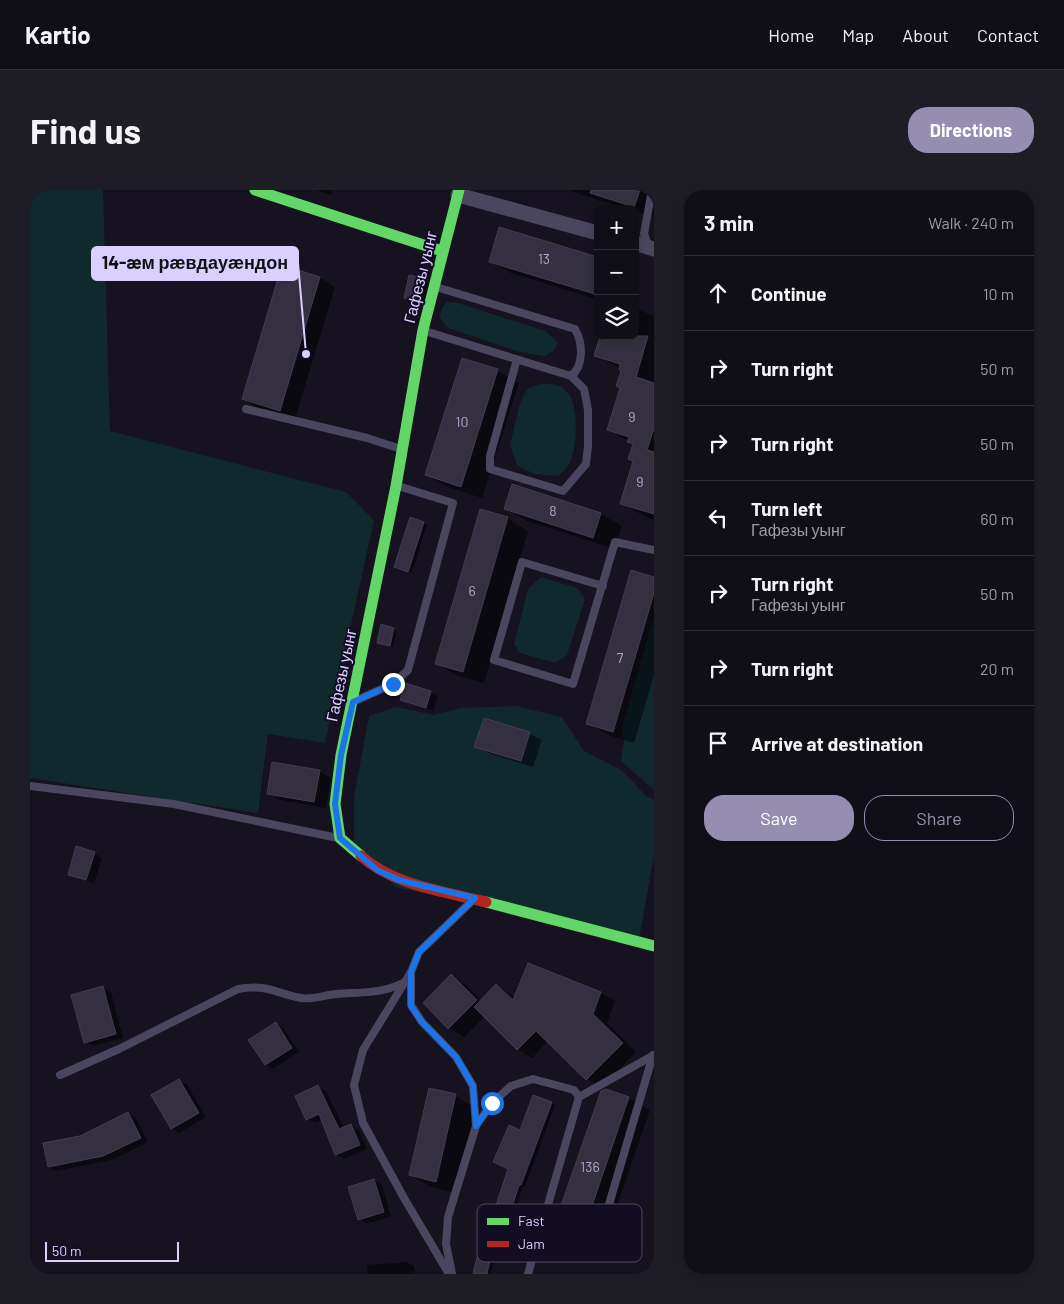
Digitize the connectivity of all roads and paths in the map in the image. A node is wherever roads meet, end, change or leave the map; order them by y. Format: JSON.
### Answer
{"nodes":[{"id":1,"x":652,"y":190,"type":"edge"},
{"id":2,"x":261,"y":191,"type":"edge"},
{"id":3,"x":458,"y":192,"type":"edge"},
{"id":4,"x":594,"y":232,"type":"edge"},
{"id":5,"x":646,"y":247,"type":"edge"},
{"id":6,"x":442,"y":251,"type":"junction"},
{"id":7,"x":434,"y":286,"type":"junction"},
{"id":8,"x":423,"y":330,"type":"junction"},
{"id":9,"x":517,"y":359,"type":"junction"},
{"id":10,"x":572,"y":376,"type":"junction"},
{"id":11,"x":246,"y":409,"type":"dead end"},
{"id":12,"x":402,"y":449,"type":"junction"},
{"id":13,"x":396,"y":486,"type":"junction"},
{"id":14,"x":654,"y":550,"type":"edge"},
{"id":15,"x":602,"y":586,"type":"junction"},
{"id":16,"x":353,"y":702,"type":"junction"},
{"id":17,"x":30,"y":786,"type":"edge"},
{"id":18,"x":340,"y":838,"type":"junction"},
{"id":19,"x":475,"y":898,"type":"junction"},
{"id":20,"x":654,"y":946,"type":"edge"},
{"id":21,"x":411,"y":972,"type":"junction"},
{"id":22,"x":405,"y":982,"type":"junction"},
{"id":23,"x":653,"y":1055,"type":"edge"},
{"id":24,"x":60,"y":1075,"type":"dead end"},
{"id":25,"x":579,"y":1097,"type":"junction"},
{"id":26,"x":476,"y":1126,"type":"junction"},
{"id":27,"x":549,"y":1204,"type":"edge"},
{"id":28,"x":609,"y":1204,"type":"edge"},
{"id":29,"x":532,"y":1262,"type":"edge"},
{"id":30,"x":450,"y":1274,"type":"edge"},
{"id":31,"x":528,"y":1274,"type":"edge"}],
"edges":[{"from":1,"to":5,"type":"lane"},
{"from":2,"to":6,"type":"street"},
{"from":3,"to":4,"type":"street"},
{"from":3,"to":6,"type":"street","name":"Гафезы уынг"},
{"from":6,"to":7,"type":"street","name":"Гафезы уынг"},
{"from":7,"to":8,"type":"street","name":"Гафезы уынг"},
{"from":7,"to":10,"type":"lane"},
{"from":8,"to":9,"type":"lane"},
{"from":8,"to":12,"type":"street","name":"Гафезы уынг"},
{"from":9,"to":10,"type":"lane"},
{"from":9,"to":10,"type":"lane"},
{"from":11,"to":12,"type":"lane"},
{"from":12,"to":13,"type":"street","name":"Гафезы уынг"},
{"from":13,"to":16,"type":"street","name":"Гафезы уынг"},
{"from":13,"to":16,"type":"lane"},
{"from":14,"to":15,"type":"lane"},
{"from":15,"to":15,"type":"lane"},
{"from":16,"to":18,"type":"street","name":"Гафезы уынг"},
{"from":17,"to":18,"type":"lane"},
{"from":18,"to":19,"type":"street"},
{"from":19,"to":20,"type":"street"},
{"from":19,"to":21,"type":"lane"},
{"from":21,"to":22,"type":"lane"},
{"from":21,"to":26,"type":"lane"},
{"from":22,"to":24,"type":"lane"},
{"from":22,"to":30,"type":"lane"},
{"from":23,"to":25,"type":"lane"},
{"from":23,"to":28,"type":"lane"},
{"from":25,"to":26,"type":"lane"},
{"from":25,"to":27,"type":"lane"},
{"from":26,"to":30,"type":"lane"},
{"from":29,"to":31,"type":"lane"}]}
